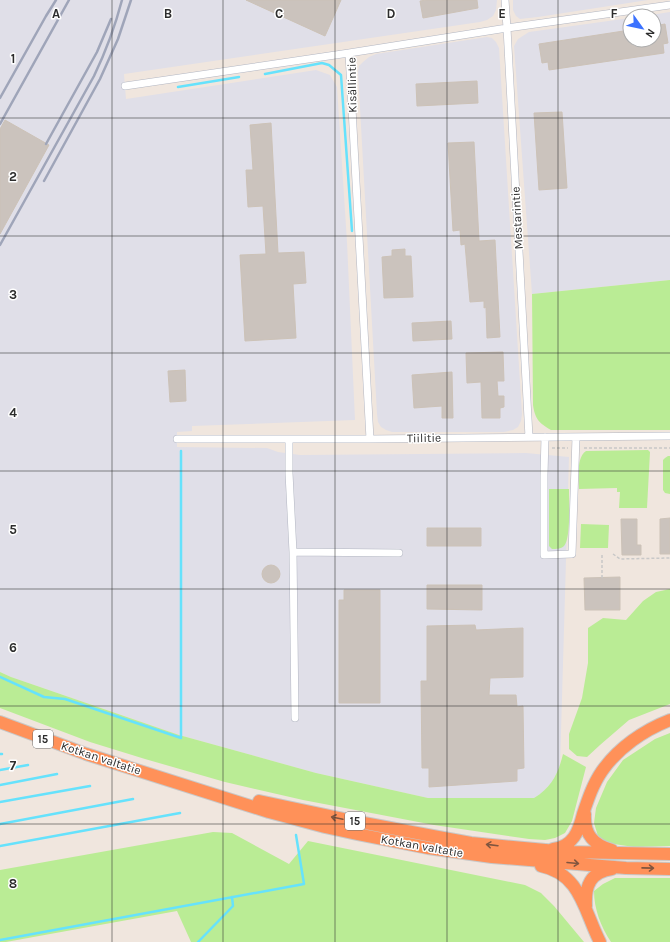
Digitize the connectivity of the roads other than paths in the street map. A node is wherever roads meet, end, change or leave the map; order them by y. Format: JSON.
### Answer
{"nodes":[{"id":1,"x":505,"y":0,"type":"edge"},
{"id":2,"x":670,"y":5,"type":"edge"},
{"id":3,"x":507,"y":28,"type":"junction"},
{"id":4,"x":349,"y":53,"type":"junction"},
{"id":5,"x":124,"y":86,"type":"dead end"},
{"id":6,"x":670,"y":436,"type":"edge"},
{"id":7,"x":529,"y":437,"type":"junction"},
{"id":8,"x":545,"y":437,"type":"junction"},
{"id":9,"x":576,"y":437,"type":"junction"},
{"id":10,"x":177,"y":439,"type":"dead end"},
{"id":11,"x":289,"y":439,"type":"junction"},
{"id":12,"x":370,"y":439,"type":"junction"},
{"id":13,"x":293,"y":552,"type":"junction"},
{"id":14,"x":399,"y":553,"type":"dead end"},
{"id":15,"x":295,"y":718,"type":"dead end"},
{"id":16,"x":670,"y":720,"type":"edge"},
{"id":17,"x":0,"y":722,"type":"edge"},
{"id":18,"x":180,"y":783,"type":"junction"},
{"id":19,"x":587,"y":803,"type":"junction"},
{"id":20,"x":531,"y":849,"type":"junction"},
{"id":21,"x":631,"y":853,"type":"junction"},
{"id":22,"x":670,"y":854,"type":"edge"},
{"id":23,"x":492,"y":857,"type":"junction"},
{"id":24,"x":626,"y":868,"type":"junction"},
{"id":25,"x":670,"y":869,"type":"edge"},
{"id":26,"x":588,"y":915,"type":"junction"},
{"id":27,"x":600,"y":942,"type":"edge"}],
"edges":[{"from":1,"to":3,"type":"street","name":"Mestarintie"},
{"from":2,"to":3,"type":"street","name":"Kisällintie"},
{"from":3,"to":4,"type":"street","name":"Kisällintie"},
{"from":3,"to":7,"type":"street","name":"Mestarintie"},
{"from":4,"to":5,"type":"street"},
{"from":4,"to":12,"type":"street","name":"Kisällintie"},
{"from":6,"to":9,"type":"street","name":"Tiilitie"},
{"from":7,"to":8,"type":"street","name":"Tiilitie"},
{"from":7,"to":12,"type":"street","name":"Tiilitie"},
{"from":8,"to":9,"type":"street","name":"Tiilitie"},
{"from":8,"to":9,"type":"street"},
{"from":10,"to":11,"type":"street","name":"Tiilitie"},
{"from":11,"to":12,"type":"street","name":"Tiilitie"},
{"from":11,"to":13,"type":"street"},
{"from":13,"to":14,"type":"street"},
{"from":13,"to":15,"type":"street"},
{"from":16,"to":19,"type":"highway"},
{"from":17,"to":18,"type":"highway","name":"Kotkan valtatie","number":"15"},
{"from":20,"to":18,"type":"highway","name":"Kotkan valtatie","number":"15","one_way":true},
{"from":18,"to":23,"type":"highway","name":"Kotkan valtatie","number":"15"},
{"from":19,"to":20,"type":"highway"},
{"from":19,"to":21,"type":"highway"},
{"from":20,"to":21,"type":"highway","name":"Kotkan valtatie","number":"15"},
{"from":21,"to":22,"type":"highway","name":"Kotkan valtatie","number":"15"},
{"from":23,"to":24,"type":"highway","name":"Kotkan valtatie","number":"15","one_way":true},
{"from":23,"to":26,"type":"highway"},
{"from":24,"to":25,"type":"highway","name":"Kotkan valtatie","number":"15","one_way":true},
{"from":24,"to":26,"type":"highway"},
{"from":26,"to":27,"type":"highway"}]}
